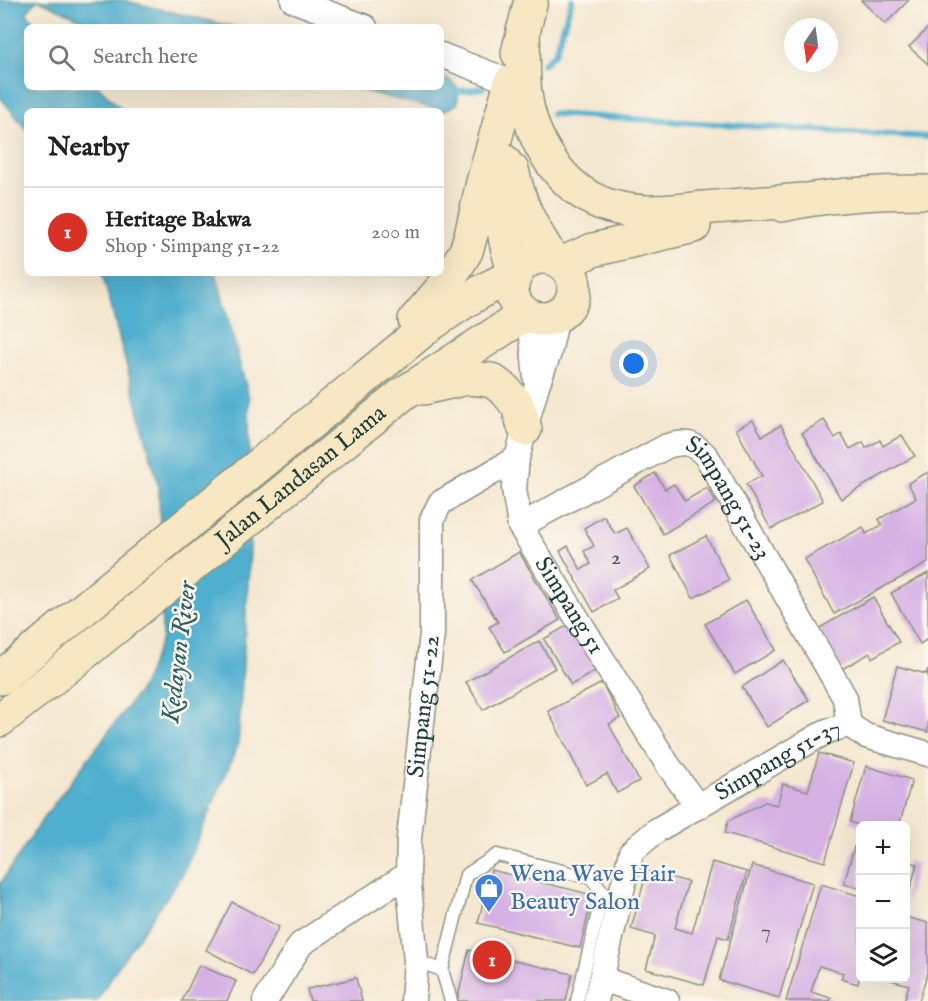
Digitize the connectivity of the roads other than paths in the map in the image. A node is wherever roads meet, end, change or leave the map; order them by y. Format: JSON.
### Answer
{"nodes":[{"id":1,"x":293,"y":0,"type":"edge"},
{"id":2,"x":531,"y":0,"type":"edge"},
{"id":3,"x":357,"y":24,"type":"edge"},
{"id":4,"x":523,"y":31,"type":"junction"},
{"id":5,"x":444,"y":57,"type":"edge"},
{"id":6,"x":511,"y":82,"type":"junction"},
{"id":7,"x":507,"y":141,"type":"junction"},
{"id":8,"x":928,"y":192,"type":"edge"},
{"id":9,"x":803,"y":200,"type":"junction"},
{"id":10,"x":557,"y":260,"type":"junction"},
{"id":11,"x":515,"y":275,"type":"junction"},
{"id":12,"x":538,"y":315,"type":"junction"},
{"id":13,"x":374,"y":370,"type":"junction"},
{"id":14,"x":404,"y":393,"type":"junction"},
{"id":15,"x":521,"y":444,"type":"junction"},
{"id":16,"x":520,"y":526,"type":"junction"},
{"id":17,"x":0,"y":678,"type":"edge"},
{"id":18,"x":0,"y":720,"type":"edge"},
{"id":19,"x":849,"y":725,"type":"junction"},
{"id":20,"x":928,"y":754,"type":"edge"},
{"id":21,"x":698,"y":807,"type":"junction"},
{"id":22,"x":408,"y":874,"type":"junction"},
{"id":23,"x":416,"y":961,"type":"junction"},
{"id":24,"x":442,"y":970,"type":"junction"},
{"id":25,"x":599,"y":990,"type":"edge"},
{"id":26,"x":266,"y":1001,"type":"edge"},
{"id":27,"x":413,"y":1001,"type":"edge"},
{"id":28,"x":451,"y":1001,"type":"edge"},
{"id":29,"x":577,"y":1001,"type":"edge"},
{"id":30,"x":667,"y":1001,"type":"edge"}],
"edges":[{"from":1,"to":3,"type":"street"},
{"from":2,"to":4,"type":"main road"},
{"from":4,"to":6,"type":"main road"},
{"from":4,"to":9,"type":"main road"},
{"from":5,"to":6,"type":"street"},
{"from":6,"to":7,"type":"main road"},
{"from":6,"to":13,"type":"main road"},
{"from":7,"to":10,"type":"main road"},
{"from":7,"to":11,"type":"main road"},
{"from":8,"to":9,"type":"main road"},
{"from":9,"to":10,"type":"main road"},
{"from":10,"to":11,"type":"main road"},
{"from":10,"to":12,"type":"main road"},
{"from":11,"to":12,"type":"main road"},
{"from":11,"to":13,"type":"main road","name":"Jalan Landasan Lama"},
{"from":12,"to":14,"type":"main road","name":"Jalan Landasan Lama"},
{"from":12,"to":15,"type":"street","name":"Simpang 51"},
{"from":13,"to":17,"type":"main road","name":"Jalan Landasan Lama"},
{"from":14,"to":15,"type":"main road"},
{"from":14,"to":18,"type":"main road","name":"Jalan Landasan Lama"},
{"from":15,"to":16,"type":"street","name":"Simpang 51"},
{"from":15,"to":22,"type":"street","name":"Simpang 51-22"},
{"from":16,"to":19,"type":"street","name":"Simpang 51-23"},
{"from":16,"to":21,"type":"street","name":"Simpang 51"},
{"from":19,"to":20,"type":"street","name":"Simpang 51-37"},
{"from":19,"to":21,"type":"street","name":"Simpang 51-37"},
{"from":21,"to":25,"type":"street","name":"Simpang 51-37"},
{"from":22,"to":23,"type":"street","name":"Simpang 51-22"},
{"from":22,"to":26,"type":"street"},
{"from":23,"to":24,"type":"lane"},
{"from":23,"to":27,"type":"street","name":"Simpang 51-22"},
{"from":24,"to":28,"type":"lane"},
{"from":24,"to":29,"type":"lane"},
{"from":25,"to":30,"type":"street"}]}
